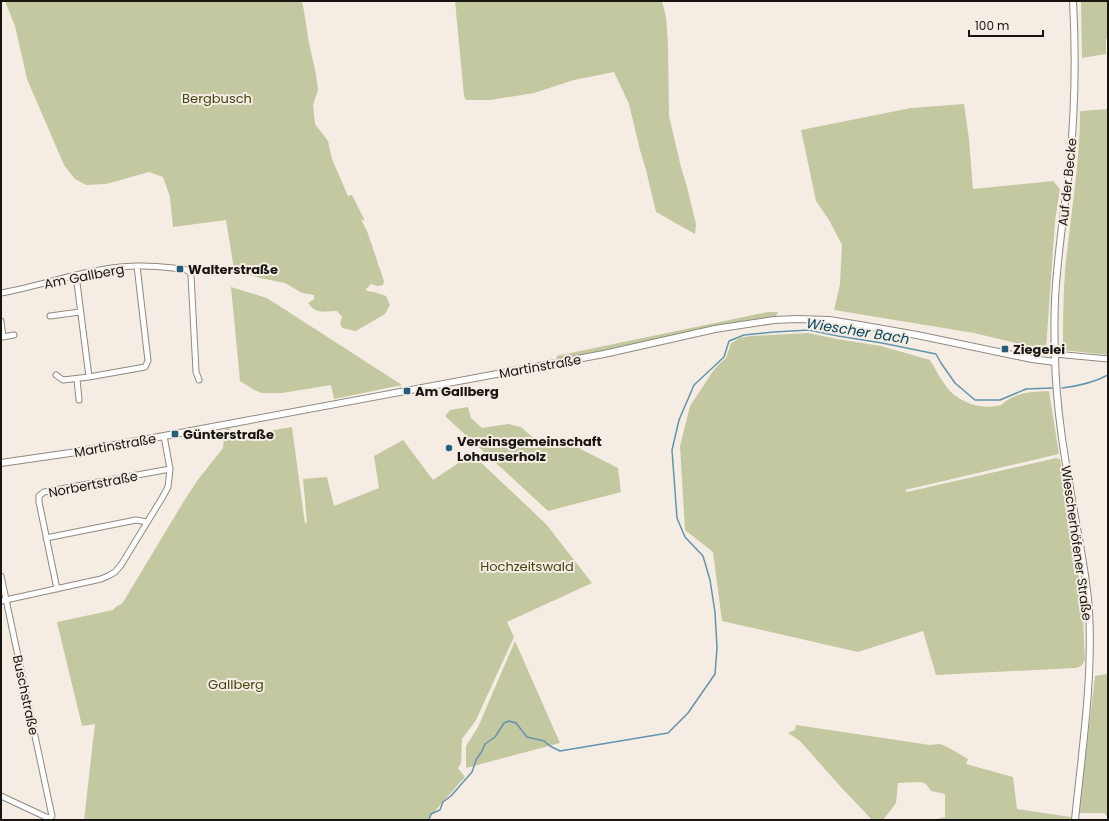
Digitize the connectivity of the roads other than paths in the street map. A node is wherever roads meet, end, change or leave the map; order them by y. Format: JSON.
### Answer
{"nodes":[{"id":1,"x":1073,"y":1,"type":"edge"},
{"id":2,"x":138,"y":266,"type":"junction"},
{"id":3,"x":76,"y":275,"type":"junction"},
{"id":4,"x":1,"y":293,"type":"edge"},
{"id":5,"x":80,"y":312,"type":"junction"},
{"id":6,"x":50,"y":316,"type":"dead end"},
{"id":7,"x":1,"y":321,"type":"edge"},
{"id":8,"x":14,"y":335,"type":"dead end"},
{"id":9,"x":2,"y":337,"type":"edge"},
{"id":10,"x":1055,"y":354,"type":"junction"},
{"id":11,"x":1108,"y":359,"type":"edge"},
{"id":12,"x":1055,"y":362,"type":"junction"},
{"id":13,"x":56,"y":375,"type":"dead end"},
{"id":14,"x":89,"y":377,"type":"junction"},
{"id":15,"x":77,"y":379,"type":"junction"},
{"id":16,"x":199,"y":380,"type":"dead end"},
{"id":17,"x":79,"y":400,"type":"dead end"},
{"id":18,"x":164,"y":436,"type":"junction"},
{"id":19,"x":1,"y":463,"type":"edge"},
{"id":20,"x":170,"y":469,"type":"junction"},
{"id":21,"x":147,"y":522,"type":"junction"},
{"id":22,"x":46,"y":538,"type":"junction"},
{"id":23,"x":1,"y":576,"type":"edge"},
{"id":24,"x":57,"y":589,"type":"junction"},
{"id":25,"x":3,"y":600,"type":"edge"},
{"id":26,"x":1,"y":796,"type":"edge"},
{"id":27,"x":1075,"y":820,"type":"edge"}],
"edges":[{"from":1,"to":10,"type":"street","name":"Auf der Becke"},
{"from":2,"to":3,"type":"street","name":"Am Gallberg"},
{"from":2,"to":14,"type":"street"},
{"from":2,"to":16,"type":"street","name":"Am Gallberg"},
{"from":3,"to":4,"type":"street","name":"Am Gallberg"},
{"from":3,"to":5,"type":"street"},
{"from":5,"to":6,"type":"street"},
{"from":5,"to":14,"type":"street"},
{"from":7,"to":9,"type":"street"},
{"from":8,"to":9,"type":"street"},
{"from":10,"to":11,"type":"street"},
{"from":10,"to":12,"type":"street","name":"Auf der Becke"},
{"from":12,"to":18,"type":"street","name":"Martinstraße"},
{"from":12,"to":27,"type":"street","name":"Wiescherhöfener Straße"},
{"from":13,"to":15,"type":"street"},
{"from":14,"to":15,"type":"street"},
{"from":15,"to":17,"type":"street"},
{"from":18,"to":19,"type":"street","name":"Martinstraße"},
{"from":18,"to":20,"type":"street"},
{"from":20,"to":21,"type":"street"},
{"from":20,"to":22,"type":"street","name":"Norbertstraße"},
{"from":21,"to":22,"type":"street"},
{"from":21,"to":24,"type":"street"},
{"from":22,"to":24,"type":"street","name":"Norbertstraße"},
{"from":23,"to":25,"type":"street","name":"Buschstraße"},
{"from":24,"to":25,"type":"street"},
{"from":25,"to":26,"type":"street","name":"Buschstraße"}]}
